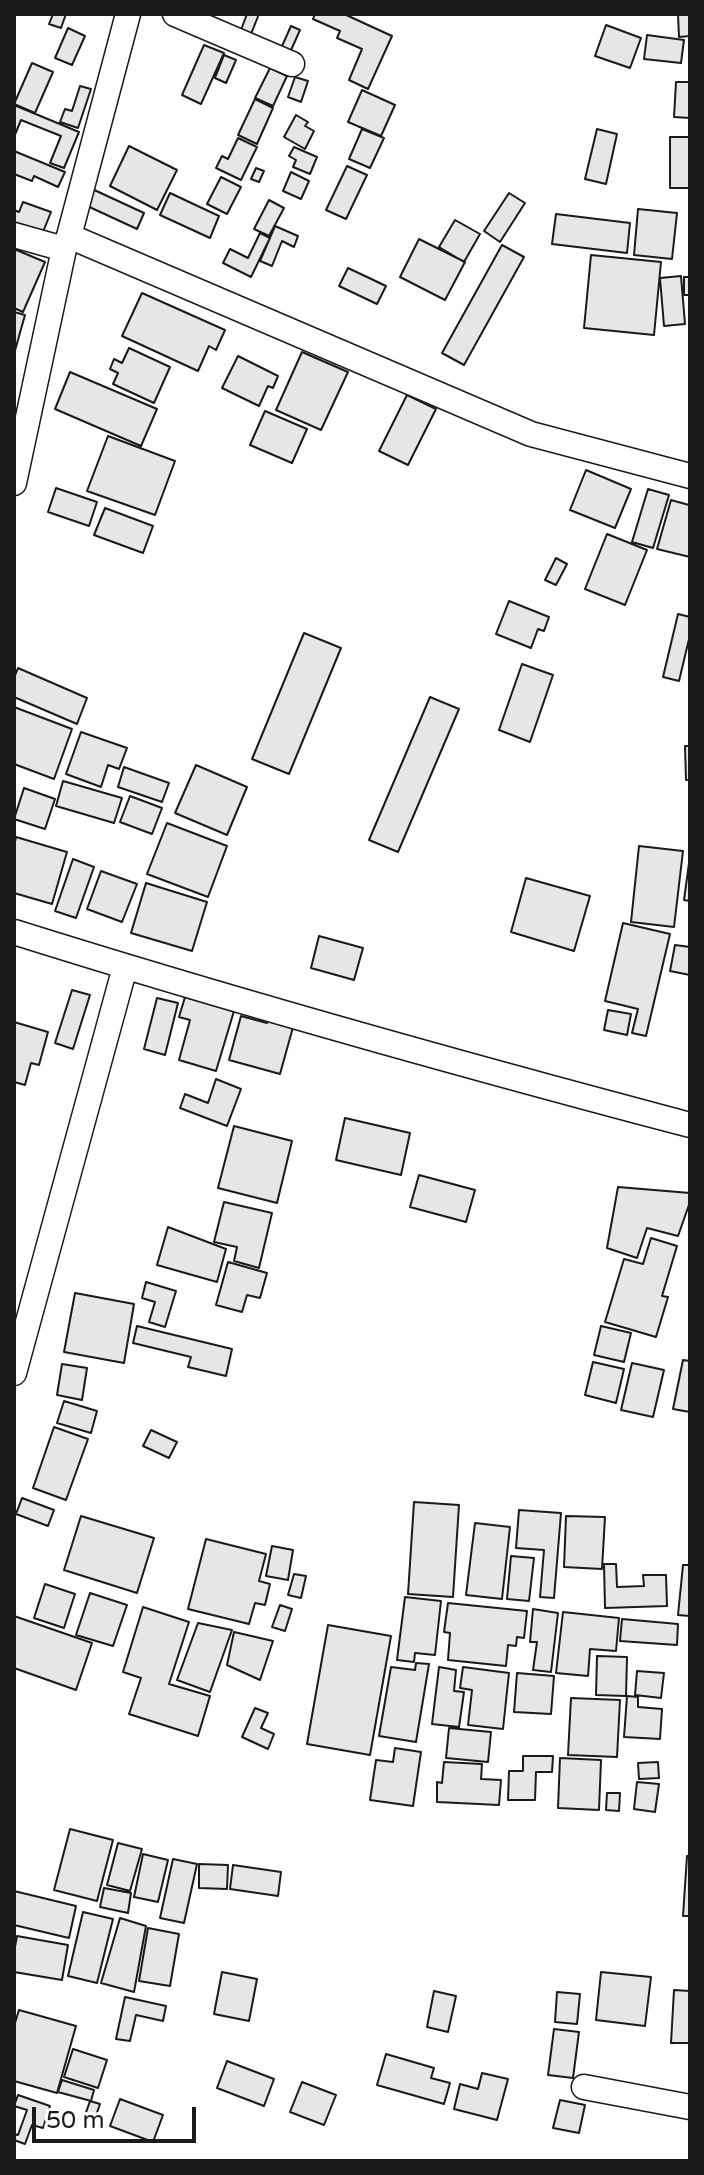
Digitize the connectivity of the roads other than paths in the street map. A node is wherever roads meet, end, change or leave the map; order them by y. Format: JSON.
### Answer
{"nodes":[{"id":1,"x":128,"y":14,"type":"edge"},
{"id":2,"x":175,"y":14,"type":"edge"},
{"id":3,"x":292,"y":64,"type":"dead end"},
{"id":4,"x":14,"y":235,"type":"edge"},
{"id":5,"x":67,"y":242,"type":"junction"},
{"id":6,"x":690,"y":476,"type":"edge"},
{"id":7,"x":14,"y":483,"type":"edge"},
{"id":8,"x":14,"y":932,"type":"edge"},
{"id":9,"x":125,"y":967,"type":"junction"},
{"id":10,"x":690,"y":1125,"type":"edge"},
{"id":11,"x":14,"y":1373,"type":"edge"},
{"id":12,"x":584,"y":2087,"type":"dead end"},
{"id":13,"x":690,"y":2107,"type":"edge"}],
"edges":[{"from":1,"to":5,"type":"street"},
{"from":2,"to":3,"type":"street"},
{"from":4,"to":5,"type":"street"},
{"from":5,"to":6,"type":"street"},
{"from":5,"to":7,"type":"street"},
{"from":8,"to":9,"type":"street"},
{"from":9,"to":10,"type":"street"},
{"from":9,"to":11,"type":"street"},
{"from":12,"to":13,"type":"street"}]}
